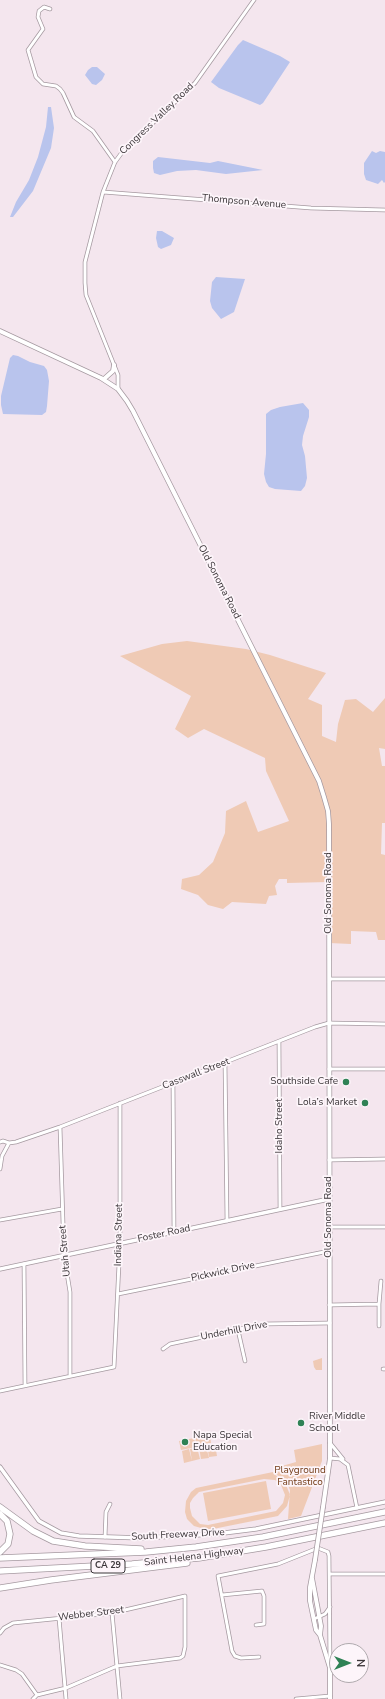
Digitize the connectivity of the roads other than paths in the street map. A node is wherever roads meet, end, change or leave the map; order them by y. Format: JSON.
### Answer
{"nodes":[{"id":1,"x":254,"y":0,"type":"edge"},
{"id":2,"x":50,"y":9,"type":"dead end"},
{"id":3,"x":115,"y":162,"type":"junction"},
{"id":4,"x":103,"y":192,"type":"junction"},
{"id":5,"x":385,"y":210,"type":"edge"},
{"id":6,"x":0,"y":331,"type":"edge"},
{"id":7,"x":114,"y":365,"type":"junction"},
{"id":8,"x":104,"y":380,"type":"junction"},
{"id":9,"x":118,"y":389,"type":"junction"},
{"id":10,"x":330,"y":979,"type":"junction"},
{"id":11,"x":385,"y":979,"type":"edge"},
{"id":12,"x":330,"y":1023,"type":"junction"},
{"id":13,"x":385,"y":1024,"type":"edge"},
{"id":14,"x":279,"y":1042,"type":"junction"},
{"id":15,"x":225,"y":1062,"type":"junction"},
{"id":16,"x":385,"y":1068,"type":"edge"},
{"id":17,"x":329,"y":1069,"type":"junction"},
{"id":18,"x":173,"y":1083,"type":"junction"},
{"id":19,"x":120,"y":1104,"type":"junction"},
{"id":20,"x":60,"y":1127,"type":"junction"},
{"id":21,"x":0,"y":1142,"type":"edge"},
{"id":22,"x":9,"y":1143,"type":"junction"},
{"id":23,"x":385,"y":1159,"type":"edge"},
{"id":24,"x":329,"y":1160,"type":"junction"},
{"id":25,"x":0,"y":1170,"type":"edge"},
{"id":26,"x":329,"y":1199,"type":"junction"},
{"id":27,"x":62,"y":1209,"type":"junction"},
{"id":28,"x":280,"y":1209,"type":"junction"},
{"id":29,"x":0,"y":1220,"type":"edge"},
{"id":30,"x":227,"y":1221,"type":"junction"},
{"id":31,"x":329,"y":1227,"type":"junction"},
{"id":32,"x":385,"y":1227,"type":"edge"},
{"id":33,"x":174,"y":1232,"type":"junction"},
{"id":34,"x":120,"y":1243,"type":"junction"},
{"id":35,"x":329,"y":1250,"type":"junction"},
{"id":36,"x":64,"y":1255,"type":"junction"},
{"id":37,"x":24,"y":1264,"type":"junction"},
{"id":38,"x":0,"y":1269,"type":"edge"},
{"id":39,"x":381,"y":1281,"type":"dead end"},
{"id":40,"x":118,"y":1294,"type":"junction"},
{"id":41,"x":379,"y":1304,"type":"junction"},
{"id":42,"x":329,"y":1305,"type":"junction"},
{"id":43,"x":330,"y":1323,"type":"junction"},
{"id":44,"x":379,"y":1326,"type":"dead end"},
{"id":45,"x":238,"y":1330,"type":"junction"},
{"id":46,"x":163,"y":1349,"type":"dead end"},
{"id":47,"x":245,"y":1361,"type":"dead end"},
{"id":48,"x":70,"y":1376,"type":"junction"},
{"id":49,"x":25,"y":1385,"type":"junction"},
{"id":50,"x":0,"y":1391,"type":"edge"},
{"id":51,"x":330,"y":1443,"type":"junction"},
{"id":52,"x":330,"y":1458,"type":"junction"},
{"id":53,"x":346,"y":1462,"type":"junction"},
{"id":54,"x":0,"y":1467,"type":"edge"},
{"id":55,"x":385,"y":1502,"type":"edge"},
{"id":56,"x":110,"y":1504,"type":"dead end"},
{"id":57,"x":0,"y":1508,"type":"edge"},
{"id":58,"x":357,"y":1508,"type":"junction"},
{"id":59,"x":385,"y":1512,"type":"edge"},
{"id":60,"x":0,"y":1514,"type":"edge"},
{"id":61,"x":385,"y":1523,"type":"edge"},
{"id":62,"x":105,"y":1537,"type":"junction"},
{"id":63,"x":171,"y":1550,"type":"junction"},
{"id":64,"x":0,"y":1552,"type":"edge"},
{"id":65,"x":216,"y":1556,"type":"junction"},
{"id":66,"x":0,"y":1558,"type":"edge"},
{"id":67,"x":0,"y":1571,"type":"edge"},
{"id":68,"x":330,"y":1574,"type":"junction"},
{"id":69,"x":385,"y":1574,"type":"edge"},
{"id":70,"x":0,"y":1588,"type":"edge"},
{"id":71,"x":222,"y":1595,"type":"junction"},
{"id":72,"x":330,"y":1607,"type":"junction"},
{"id":73,"x":112,"y":1613,"type":"junction"},
{"id":74,"x":59,"y":1618,"type":"junction"},
{"id":75,"x":316,"y":1618,"type":"junction"},
{"id":76,"x":256,"y":1624,"type":"dead end"},
{"id":77,"x":0,"y":1633,"type":"edge"},
{"id":78,"x":330,"y":1643,"type":"edge"},
{"id":79,"x":259,"y":1657,"type":"dead end"},
{"id":80,"x":0,"y":1665,"type":"edge"},
{"id":81,"x":329,"y":1665,"type":"edge"},
{"id":82,"x":117,"y":1666,"type":"junction"},
{"id":83,"x":330,"y":1683,"type":"edge"},
{"id":84,"x":66,"y":1688,"type":"junction"},
{"id":85,"x":37,"y":1695,"type":"junction"},
{"id":86,"x":330,"y":1698,"type":"edge"},
{"id":87,"x":33,"y":1699,"type":"edge"},
{"id":88,"x":66,"y":1699,"type":"edge"},
{"id":89,"x":120,"y":1699,"type":"edge"},
{"id":90,"x":296,"y":1699,"type":"edge"}],
"edges":[{"from":1,"to":3,"type":"street","name":"Congress Valley Road"},
{"from":2,"to":3,"type":"street"},
{"from":3,"to":4,"type":"street","name":"Congress Valley Road"},
{"from":4,"to":5,"type":"street","name":"Thompson Avenue"},
{"from":4,"to":7,"type":"street","name":"Congress Valley Road"},
{"from":6,"to":8,"type":"main road","name":"Old Sonoma Road"},
{"from":7,"to":8,"type":"main road"},
{"from":7,"to":9,"type":"street","name":"Congress Valley Road"},
{"from":8,"to":9,"type":"main road","name":"Old Sonoma Road"},
{"from":9,"to":10,"type":"main road","name":"Old Sonoma Road"},
{"from":10,"to":11,"type":"street"},
{"from":10,"to":12,"type":"main road","name":"Old Sonoma Road"},
{"from":12,"to":13,"type":"street","name":"Casswall Street"},
{"from":12,"to":14,"type":"street","name":"Casswall Street"},
{"from":12,"to":17,"type":"main road","name":"Old Sonoma Road"},
{"from":14,"to":15,"type":"street","name":"Casswall Street"},
{"from":14,"to":28,"type":"street","name":"Idaho Street"},
{"from":15,"to":18,"type":"street","name":"Casswall Street"},
{"from":15,"to":30,"type":"street"},
{"from":16,"to":17,"type":"street"},
{"from":17,"to":24,"type":"main road","name":"Old Sonoma Road"},
{"from":18,"to":19,"type":"street","name":"Casswall Street"},
{"from":18,"to":33,"type":"street"},
{"from":19,"to":20,"type":"street","name":"Casswall Street"},
{"from":19,"to":34,"type":"street","name":"Indiana Street"},
{"from":20,"to":22,"type":"street","name":"Casswall Street"},
{"from":20,"to":27,"type":"street","name":"Utah Street"},
{"from":21,"to":22,"type":"street","name":"Casswall Street"},
{"from":22,"to":25,"type":"street"},
{"from":23,"to":24,"type":"street"},
{"from":24,"to":26,"type":"main road","name":"Old Sonoma Road"},
{"from":26,"to":28,"type":"street","name":"Foster Road"},
{"from":26,"to":31,"type":"main road","name":"Old Sonoma Road"},
{"from":27,"to":29,"type":"street"},
{"from":27,"to":36,"type":"street","name":"Utah Street"},
{"from":28,"to":30,"type":"street","name":"Foster Road"},
{"from":30,"to":33,"type":"street","name":"Foster Road"},
{"from":31,"to":32,"type":"street"},
{"from":31,"to":35,"type":"main road","name":"Old Sonoma Road"},
{"from":33,"to":34,"type":"street","name":"Foster Road"},
{"from":34,"to":36,"type":"street","name":"Foster Road"},
{"from":34,"to":40,"type":"street","name":"Indiana Street"},
{"from":35,"to":40,"type":"street","name":"Pickwick Drive"},
{"from":35,"to":42,"type":"main road","name":"Old Sonoma Road"},
{"from":36,"to":37,"type":"street","name":"Foster Road"},
{"from":36,"to":48,"type":"street","name":"Utah Street"},
{"from":37,"to":38,"type":"street","name":"Foster Road"},
{"from":37,"to":49,"type":"street"},
{"from":39,"to":41,"type":"street"},
{"from":40,"to":48,"type":"street","name":"Indiana Street"},
{"from":41,"to":42,"type":"street"},
{"from":41,"to":44,"type":"street"},
{"from":42,"to":43,"type":"main road","name":"Old Sonoma Road"},
{"from":43,"to":45,"type":"street","name":"Underhill Drive"},
{"from":43,"to":51,"type":"main road","name":"Old Sonoma Road"},
{"from":45,"to":46,"type":"street","name":"Underhill Drive"},
{"from":45,"to":47,"type":"street"},
{"from":48,"to":49,"type":"street"},
{"from":49,"to":50,"type":"street"},
{"from":51,"to":52,"type":"main road","name":"Old Sonoma Road"},
{"from":51,"to":53,"type":"street"},
{"from":52,"to":53,"type":"street"},
{"from":52,"to":75,"type":"main road","name":"Old Sonoma Road","bridge":true},
{"from":53,"to":58,"type":"street"},
{"from":54,"to":62,"type":"street","name":"South Freeway Drive"},
{"from":55,"to":58,"type":"street","name":"South Freeway Drive"},
{"from":56,"to":62,"type":"street"},
{"from":57,"to":63,"type":"highway"},
{"from":58,"to":62,"type":"street","name":"South Freeway Drive"},
{"from":59,"to":63,"type":"highway","name":"Saint Helena Highway","number":"CA 29"},
{"from":60,"to":64,"type":"highway"},
{"from":61,"to":65,"type":"highway","name":"Saint Helena Highway","number":"CA 29"},
{"from":63,"to":66,"type":"highway","name":"Saint Helena Highway","number":"CA 29"},
{"from":65,"to":67,"type":"highway","name":"Saint Helena Highway","number":"CA 29"},
{"from":65,"to":70,"type":"highway"},
{"from":68,"to":69,"type":"street"},
{"from":68,"to":71,"type":"street","name":"Old Sonoma Road"},
{"from":68,"to":72,"type":"street","name":"Old Sonoma Road"},
{"from":71,"to":76,"type":"street"},
{"from":71,"to":79,"type":"street"},
{"from":72,"to":75,"type":"street"},
{"from":72,"to":78,"type":"street","name":"Old Sonoma Road"},
{"from":73,"to":74,"type":"street","name":"Webber Street"},
{"from":73,"to":82,"type":"street"},
{"from":73,"to":82,"type":"street","name":"Webber Street"},
{"from":74,"to":77,"type":"street","name":"Webber Street"},
{"from":74,"to":84,"type":"street"},
{"from":75,"to":81,"type":"main road","name":"Old Sonoma Road"},
{"from":80,"to":85,"type":"street"},
{"from":82,"to":84,"type":"street"},
{"from":82,"to":89,"type":"street"},
{"from":83,"to":86,"type":"main road","name":"Old Sonoma Road"},
{"from":84,"to":85,"type":"street"},
{"from":84,"to":88,"type":"street"},
{"from":85,"to":87,"type":"street"},
{"from":86,"to":90,"type":"street"}]}
